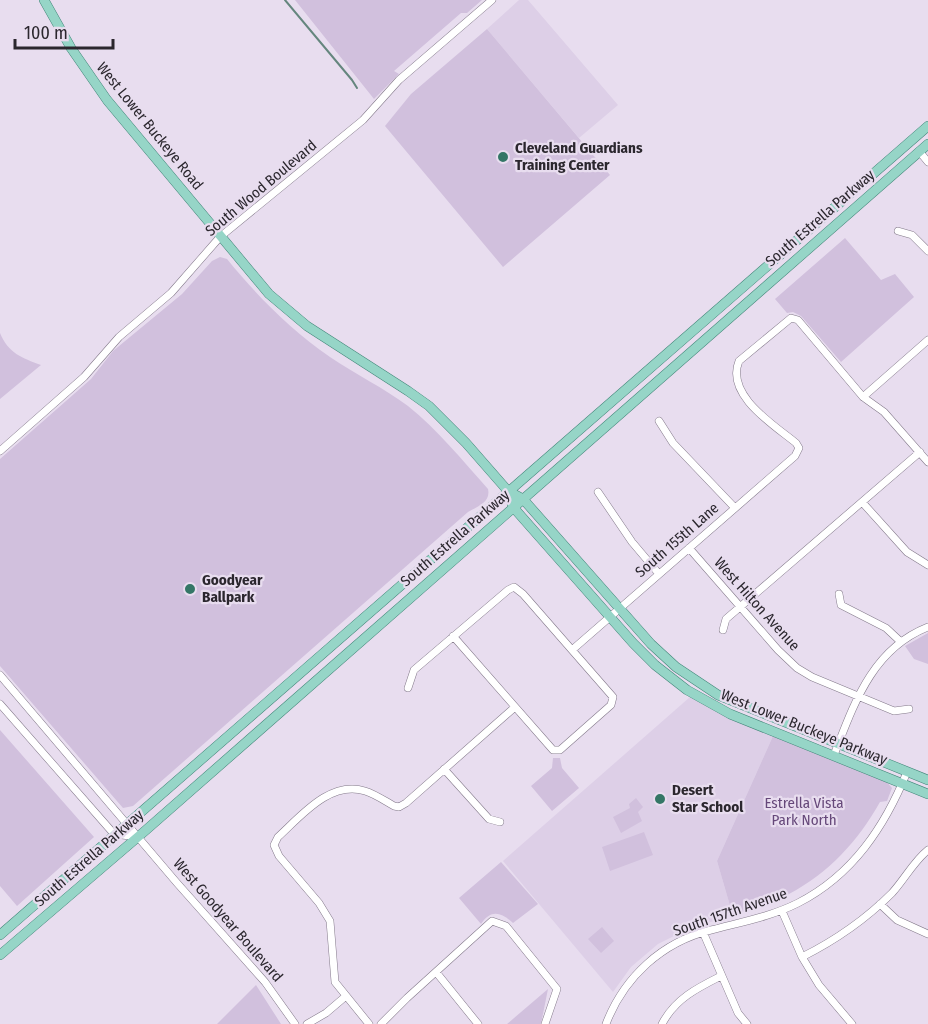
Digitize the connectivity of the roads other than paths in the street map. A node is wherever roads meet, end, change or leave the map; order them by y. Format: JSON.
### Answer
{"nodes":[{"id":1,"x":44,"y":0,"type":"edge"},
{"id":2,"x":492,"y":0,"type":"edge"},
{"id":3,"x":928,"y":126,"type":"edge"},
{"id":4,"x":910,"y":141,"type":"junction"},
{"id":5,"x":928,"y":144,"type":"edge"},
{"id":6,"x":919,"y":151,"type":"junction"},
{"id":7,"x":928,"y":162,"type":"edge"},
{"id":8,"x":898,"y":231,"type":"dead end"},
{"id":9,"x":220,"y":237,"type":"junction"},
{"id":10,"x":928,"y":251,"type":"edge"},
{"id":11,"x":928,"y":340,"type":"edge"},
{"id":12,"x":863,"y":397,"type":"junction"},
{"id":13,"x":660,"y":421,"type":"dead end"},
{"id":14,"x":0,"y":450,"type":"edge"},
{"id":15,"x":920,"y":452,"type":"junction"},
{"id":16,"x":928,"y":462,"type":"edge"},
{"id":17,"x":508,"y":491,"type":"junction"},
{"id":18,"x":598,"y":492,"type":"dead end"},
{"id":19,"x":523,"y":499,"type":"junction"},
{"id":20,"x":862,"y":502,"type":"junction"},
{"id":21,"x":513,"y":507,"type":"junction"},
{"id":22,"x":735,"y":508,"type":"junction"},
{"id":23,"x":689,"y":548,"type":"junction"},
{"id":24,"x":928,"y":565,"type":"edge"},
{"id":25,"x":659,"y":574,"type":"junction"},
{"id":26,"x":839,"y":594,"type":"dead end"},
{"id":27,"x":740,"y":607,"type":"junction"},
{"id":28,"x":619,"y":609,"type":"junction"},
{"id":29,"x":610,"y":617,"type":"junction"},
{"id":30,"x":928,"y":627,"type":"edge"},
{"id":31,"x":723,"y":630,"type":"dead end"},
{"id":32,"x":453,"y":636,"type":"junction"},
{"id":33,"x":901,"y":642,"type":"junction"},
{"id":34,"x":572,"y":651,"type":"junction"},
{"id":35,"x":0,"y":675,"type":"edge"},
{"id":36,"x":408,"y":688,"type":"dead end"},
{"id":37,"x":859,"y":696,"type":"junction"},
{"id":38,"x":0,"y":704,"type":"edge"},
{"id":39,"x":515,"y":707,"type":"junction"},
{"id":40,"x":909,"y":709,"type":"dead end"},
{"id":41,"x":838,"y":744,"type":"junction"},
{"id":42,"x":834,"y":755,"type":"junction"},
{"id":43,"x":444,"y":769,"type":"junction"},
{"id":44,"x":907,"y":771,"type":"junction"},
{"id":45,"x":928,"y":780,"type":"edge"},
{"id":46,"x":902,"y":783,"type":"junction"},
{"id":47,"x":928,"y":794,"type":"edge"},
{"id":48,"x":500,"y":822,"type":"dead end"},
{"id":49,"x":126,"y":823,"type":"junction"},
{"id":50,"x":114,"y":834,"type":"junction"},
{"id":51,"x":138,"y":837,"type":"junction"},
{"id":52,"x":928,"y":850,"type":"edge"},
{"id":53,"x":880,"y":904,"type":"junction"},
{"id":54,"x":782,"y":910,"type":"junction"},
{"id":55,"x":703,"y":932,"type":"junction"},
{"id":56,"x":928,"y":934,"type":"edge"},
{"id":57,"x":0,"y":935,"type":"edge"},
{"id":58,"x":0,"y":955,"type":"edge"},
{"id":59,"x":802,"y":957,"type":"junction"},
{"id":60,"x":436,"y":972,"type":"junction"},
{"id":61,"x":721,"y":976,"type":"junction"},
{"id":62,"x":346,"y":996,"type":"junction"},
{"id":63,"x":295,"y":1024,"type":"edge"},
{"id":64,"x":307,"y":1024,"type":"edge"},
{"id":65,"x":369,"y":1024,"type":"edge"},
{"id":66,"x":381,"y":1024,"type":"edge"},
{"id":67,"x":478,"y":1024,"type":"edge"},
{"id":68,"x":545,"y":1024,"type":"edge"},
{"id":69,"x":606,"y":1024,"type":"edge"},
{"id":70,"x":662,"y":1024,"type":"edge"},
{"id":71,"x":747,"y":1024,"type":"edge"},
{"id":72,"x":852,"y":1024,"type":"edge"}],
"edges":[{"from":1,"to":9,"type":"main road","name":"West Lower Buckeye Road"},
{"from":2,"to":9,"type":"street","name":"South Wood Boulevard"},
{"from":3,"to":4,"type":"main road","name":"South Estrella Parkway"},
{"from":4,"to":6,"type":"main road"},
{"from":4,"to":17,"type":"main road","name":"South Estrella Parkway"},
{"from":5,"to":6,"type":"main road","name":"South Estrella Parkway"},
{"from":6,"to":7,"type":"street"},
{"from":6,"to":19,"type":"main road","name":"South Estrella Parkway"},
{"from":8,"to":10,"type":"street"},
{"from":9,"to":14,"type":"street","name":"South Wood Boulevard"},
{"from":9,"to":17,"type":"main road","name":"West Lower Buckeye Parkway"},
{"from":11,"to":12,"type":"street"},
{"from":12,"to":15,"type":"street"},
{"from":12,"to":22,"type":"street","name":"South 155th Lane"},
{"from":13,"to":22,"type":"street"},
{"from":15,"to":16,"type":"street"},
{"from":15,"to":20,"type":"street"},
{"from":17,"to":19,"type":"main road","name":"West Lower Buckeye Parkway"},
{"from":17,"to":21,"type":"main road","name":"West Lower Buckeye Parkway"},
{"from":17,"to":49,"type":"main road","name":"South Estrella Parkway"},
{"from":18,"to":25,"type":"street"},
{"from":19,"to":21,"type":"main road","name":"South Estrella Parkway"},
{"from":19,"to":28,"type":"main road","name":"West Lower Buckeye Parkway"},
{"from":20,"to":24,"type":"street"},
{"from":20,"to":27,"type":"street"},
{"from":21,"to":29,"type":"main road","name":"West Lower Buckeye Parkway"},
{"from":21,"to":51,"type":"main road","name":"South Estrella Parkway"},
{"from":22,"to":23,"type":"street","name":"South 155th Lane"},
{"from":23,"to":25,"type":"street","name":"South 155th Lane"},
{"from":23,"to":27,"type":"street","name":"West Hilton Avenue"},
{"from":25,"to":28,"type":"street","name":"South 155th Lane"},
{"from":26,"to":33,"type":"street"},
{"from":27,"to":31,"type":"street"},
{"from":27,"to":37,"type":"street","name":"West Hilton Avenue"},
{"from":28,"to":29,"type":"street","name":"South 155th Lane"},
{"from":28,"to":41,"type":"main road","name":"West Lower Buckeye Parkway"},
{"from":29,"to":34,"type":"street","name":"South 155th Lane"},
{"from":29,"to":42,"type":"main road","name":"West Lower Buckeye Parkway"},
{"from":30,"to":33,"type":"street"},
{"from":32,"to":34,"type":"street"},
{"from":32,"to":36,"type":"street"},
{"from":32,"to":39,"type":"street"},
{"from":33,"to":37,"type":"street"},
{"from":34,"to":39,"type":"street"},
{"from":35,"to":49,"type":"street"},
{"from":37,"to":40,"type":"street","name":"West Hilton Avenue"},
{"from":37,"to":41,"type":"street"},
{"from":38,"to":50,"type":"street"},
{"from":39,"to":43,"type":"street"},
{"from":41,"to":42,"type":"street"},
{"from":41,"to":44,"type":"main road","name":"West Lower Buckeye Parkway"},
{"from":42,"to":46,"type":"main road","name":"West Lower Buckeye Parkway"},
{"from":43,"to":48,"type":"street"},
{"from":43,"to":62,"type":"street"},
{"from":44,"to":45,"type":"main road","name":"West Lower Buckeye Parkway"},
{"from":44,"to":46,"type":"street","name":"South 157th Avenue"},
{"from":46,"to":47,"type":"main road","name":"West Lower Buckeye Parkway"},
{"from":46,"to":54,"type":"street","name":"South 157th Avenue"},
{"from":49,"to":50,"type":"main road","name":"South Estrella Parkway"},
{"from":49,"to":51,"type":"street","name":"West Goodyear Boulevard"},
{"from":50,"to":51,"type":"street"},
{"from":50,"to":57,"type":"main road","name":"South Estrella Parkway"},
{"from":51,"to":58,"type":"main road","name":"South Estrella Parkway"},
{"from":51,"to":63,"type":"street","name":"West Goodyear Boulevard"},
{"from":52,"to":53,"type":"street"},
{"from":53,"to":56,"type":"street"},
{"from":53,"to":59,"type":"street"},
{"from":54,"to":55,"type":"street","name":"South 157th Avenue"},
{"from":54,"to":59,"type":"street"},
{"from":55,"to":61,"type":"street"},
{"from":55,"to":69,"type":"street","name":"South 157th Avenue"},
{"from":59,"to":72,"type":"street"},
{"from":60,"to":66,"type":"street"},
{"from":60,"to":67,"type":"street"},
{"from":60,"to":68,"type":"street"},
{"from":61,"to":70,"type":"street"},
{"from":61,"to":71,"type":"street"},
{"from":62,"to":64,"type":"street"},
{"from":62,"to":65,"type":"street"}]}
